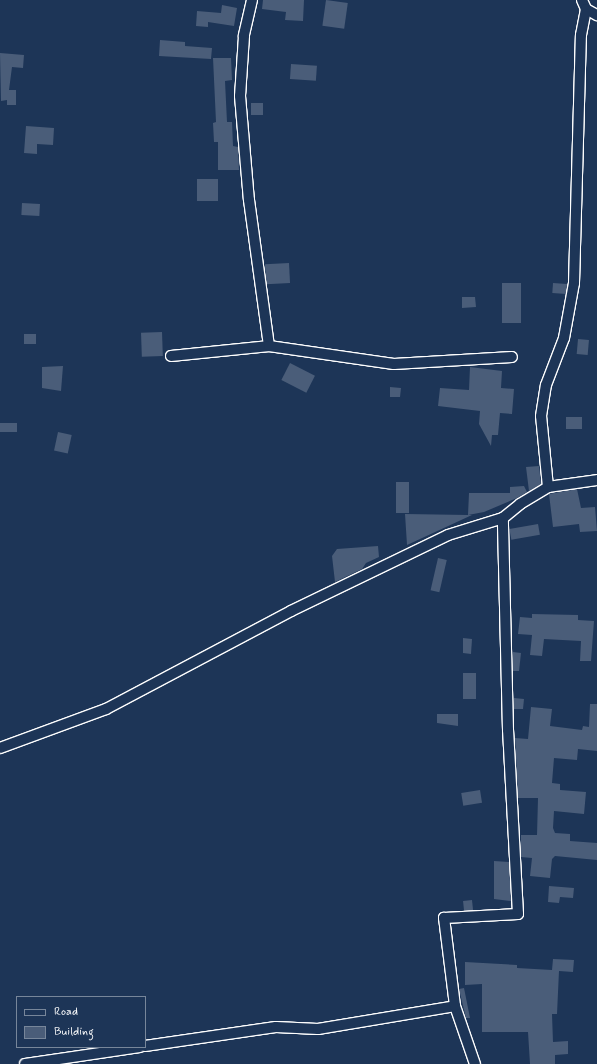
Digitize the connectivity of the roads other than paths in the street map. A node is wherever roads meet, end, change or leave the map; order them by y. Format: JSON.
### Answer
{"nodes":[{"id":1,"x":252,"y":0,"type":"edge"},
{"id":2,"x":584,"y":5,"type":"edge"},
{"id":3,"x":597,"y":15,"type":"edge"},
{"id":4,"x":269,"y":346,"type":"junction"},
{"id":5,"x":170,"y":356,"type":"dead end"},
{"id":6,"x":512,"y":358,"type":"dead end"},
{"id":7,"x":597,"y":480,"type":"edge"},
{"id":8,"x":548,"y":487,"type":"junction"},
{"id":9,"x":503,"y":518,"type":"junction"},
{"id":10,"x":0,"y":748,"type":"edge"},
{"id":11,"x":455,"y":1006,"type":"junction"},
{"id":12,"x":146,"y":1046,"type":"edge"},
{"id":13,"x":133,"y":1048,"type":"edge"},
{"id":14,"x":25,"y":1064,"type":"edge"},
{"id":15,"x":475,"y":1064,"type":"edge"}],
"edges":[{"from":1,"to":4,"type":"street"},
{"from":2,"to":3,"type":"street"},
{"from":2,"to":8,"type":"street"},
{"from":4,"to":5,"type":"street"},
{"from":4,"to":6,"type":"street"},
{"from":7,"to":8,"type":"street"},
{"from":8,"to":9,"type":"street"},
{"from":9,"to":10,"type":"street"},
{"from":9,"to":11,"type":"street"},
{"from":11,"to":12,"type":"street"},
{"from":11,"to":15,"type":"street"},
{"from":13,"to":14,"type":"street"}]}
